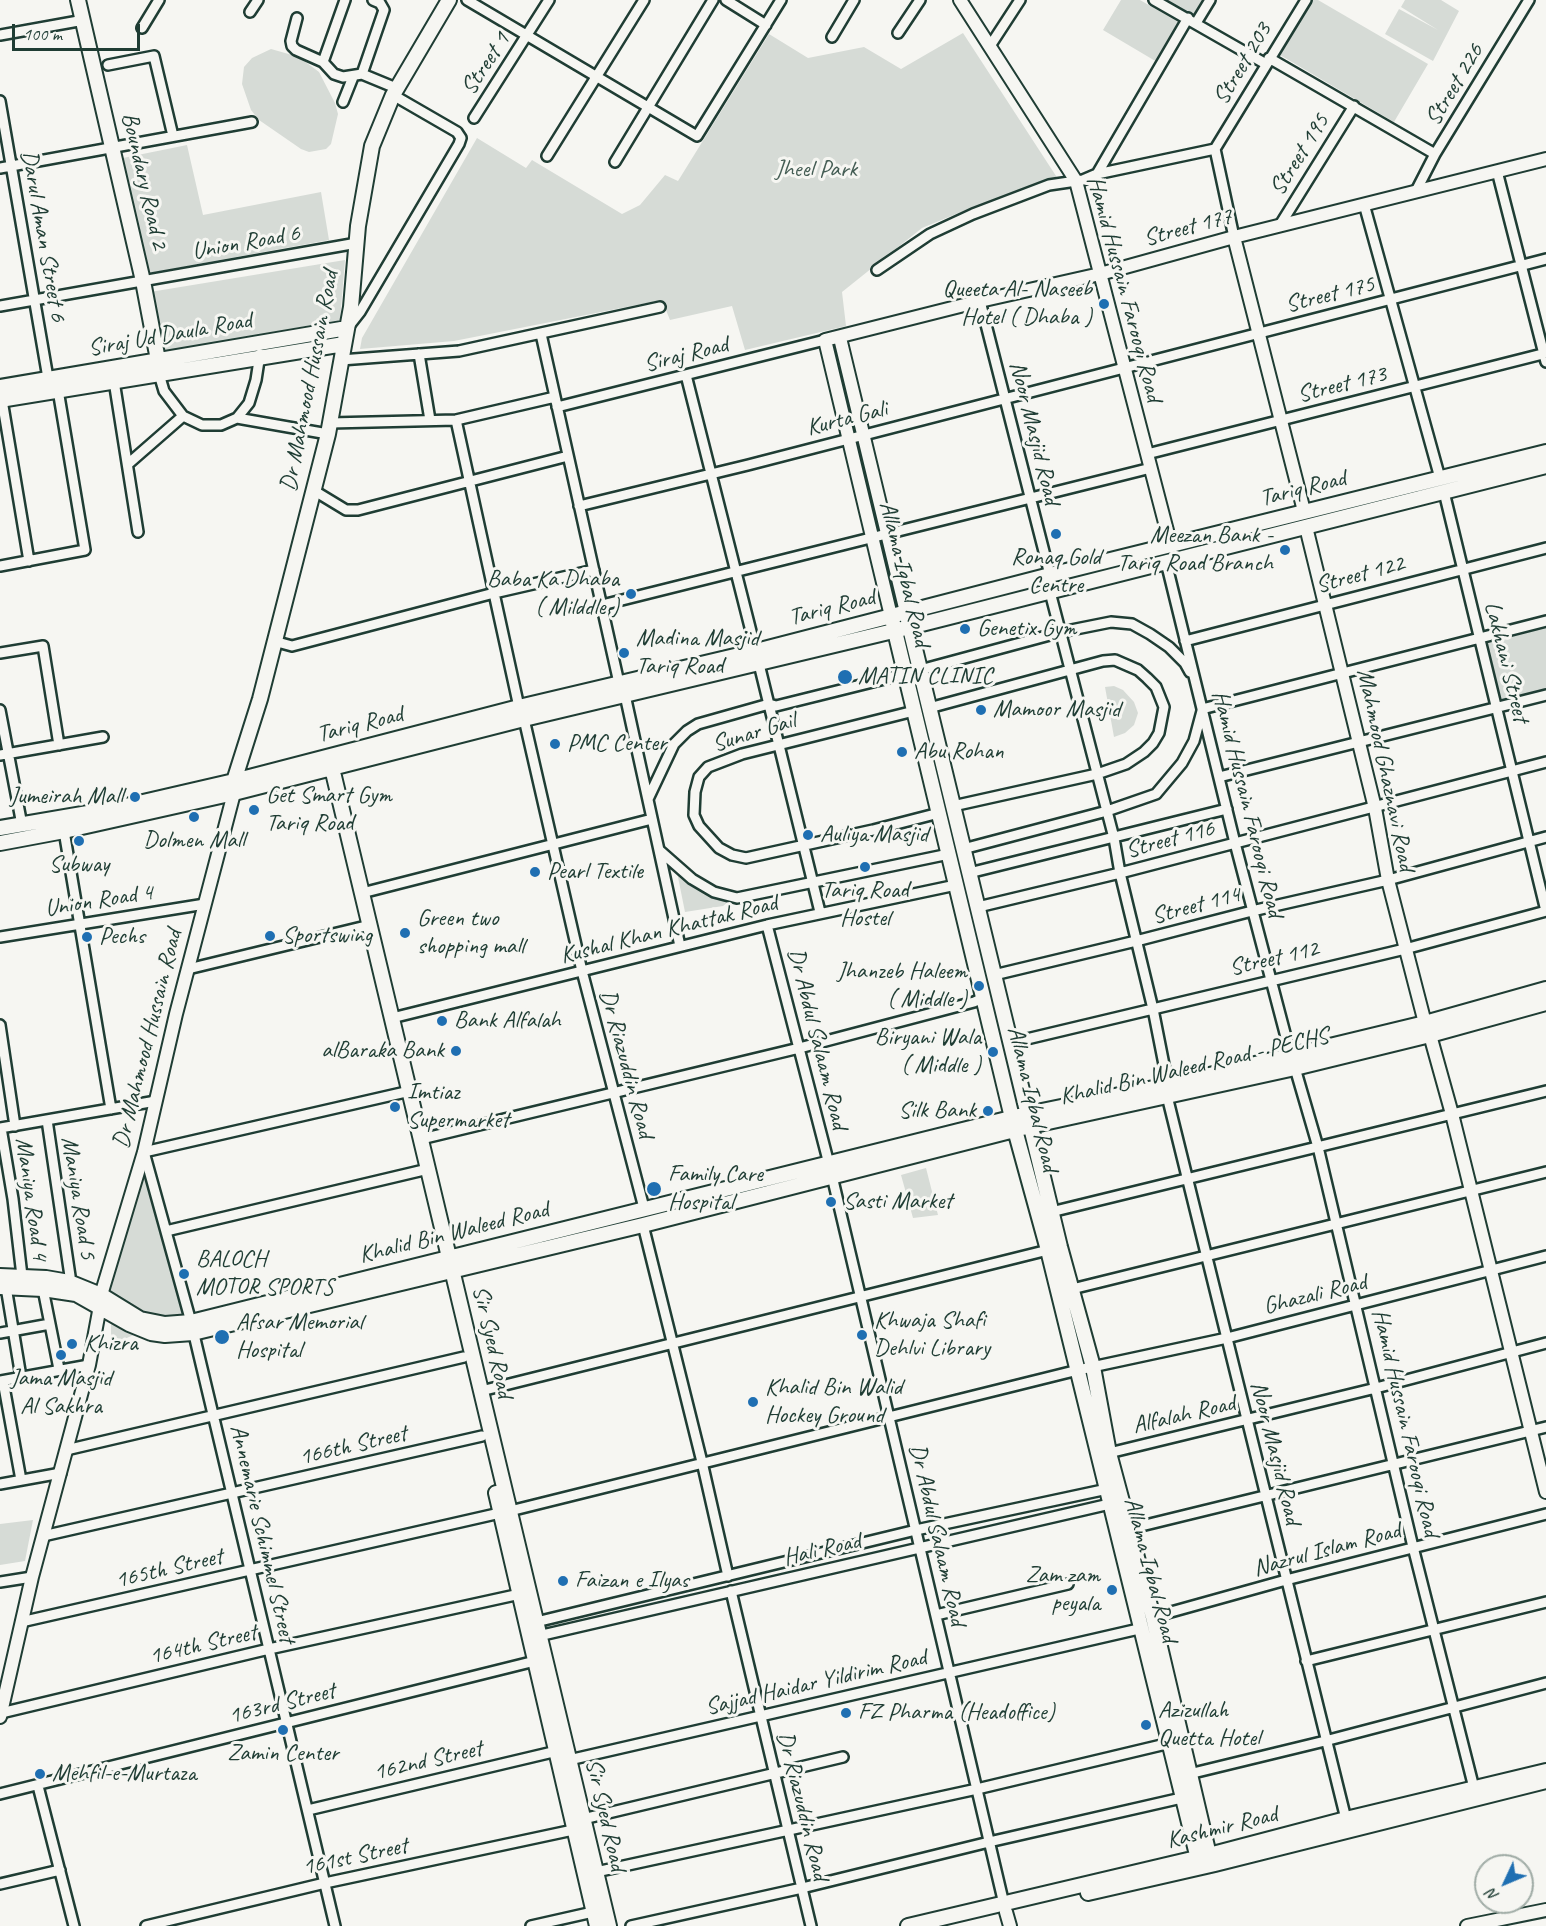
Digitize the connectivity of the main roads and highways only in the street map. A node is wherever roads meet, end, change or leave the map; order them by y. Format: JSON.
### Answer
{"nodes":[{"id":1,"x":78,"y":0,"type":"edge"},
{"id":2,"x":449,"y":0,"type":"edge"},
{"id":3,"x":347,"y":328,"type":"junction"},
{"id":4,"x":344,"y":344,"type":"junction"},
{"id":5,"x":158,"y":367,"type":"junction"},
{"id":6,"x":1,"y":396,"type":"edge"},
{"id":7,"x":1546,"y":452,"type":"edge"},
{"id":8,"x":1546,"y":466,"type":"edge"},
{"id":9,"x":906,"y":612,"type":"junction"},
{"id":10,"x":891,"y":616,"type":"junction"},
{"id":11,"x":910,"y":627,"type":"junction"},
{"id":12,"x":895,"y":630,"type":"junction"},
{"id":13,"x":757,"y":658,"type":"junction"},
{"id":14,"x":522,"y":713,"type":"junction"},
{"id":15,"x":328,"y":769,"type":"junction"},
{"id":16,"x":234,"y":787,"type":"junction"},
{"id":17,"x":0,"y":828,"type":"edge"},
{"id":18,"x":0,"y":843,"type":"edge"},
{"id":19,"x":366,"y":926,"type":"junction"},
{"id":20,"x":1546,"y":989,"type":"edge"},
{"id":21,"x":1546,"y":1003,"type":"edge"},
{"id":22,"x":1427,"y":1029,"type":"junction"},
{"id":23,"x":405,"y":1092,"type":"junction"},
{"id":24,"x":1029,"y":1120,"type":"junction"},
{"id":25,"x":1014,"y":1124,"type":"junction"},
{"id":26,"x":830,"y":1170,"type":"junction"},
{"id":27,"x":424,"y":1171,"type":"junction"},
{"id":28,"x":644,"y":1208,"type":"joint"},
{"id":29,"x":643,"y":1225,"type":"joint"},
{"id":30,"x":1054,"y":1249,"type":"junction"},
{"id":31,"x":451,"y":1264,"type":"junction"},
{"id":32,"x":2,"y":1283,"type":"edge"},
{"id":33,"x":100,"y":1301,"type":"junction"},
{"id":34,"x":472,"y":1374,"type":"junction"},
{"id":35,"x":499,"y":1488,"type":"junction"},
{"id":36,"x":1112,"y":1488,"type":"junction"},
{"id":37,"x":1116,"y":1502,"type":"junction"},
{"id":38,"x":505,"y":1512,"type":"junction"},
{"id":39,"x":533,"y":1630,"type":"junction"},
{"id":40,"x":1546,"y":1771,"type":"edge"},
{"id":41,"x":569,"y":1781,"type":"junction"},
{"id":42,"x":1546,"y":1781,"type":"edge"},
{"id":43,"x":1189,"y":1796,"type":"junction"},
{"id":44,"x":1205,"y":1861,"type":"junction"},
{"id":45,"x":595,"y":1894,"type":"junction"},
{"id":46,"x":1005,"y":1908,"type":"junction"},
{"id":47,"x":597,"y":1926,"type":"edge"},
{"id":48,"x":609,"y":1926,"type":"edge"},
{"id":49,"x":908,"y":1926,"type":"edge"},
{"id":50,"x":945,"y":1926,"type":"edge"}],
"edges":[{"from":1,"to":5,"type":"main road","name":"Boundary Road 2"},
{"from":2,"to":3,"type":"main road","name":"Dr Mahmood Hussain Road"},
{"from":3,"to":4,"type":"main road","name":"Dr Mahmood Hussain Road"},
{"from":3,"to":5,"type":"main road","name":"Siraj Ud Daula Road"},
{"from":4,"to":5,"type":"main road","name":"Siraj Ud Daula Road"},
{"from":4,"to":16,"type":"main road","name":"Dr Mahmood Hussain Road"},
{"from":5,"to":6,"type":"main road","name":"Siraj Ud Daula Road"},
{"from":5,"to":6,"type":"main road","name":"Siraj Ud Daula Road"},
{"from":7,"to":9,"type":"main road","name":"Tariq Road"},
{"from":8,"to":11,"type":"main road","name":"Tariq Road"},
{"from":9,"to":10,"type":"main road","name":"Tariq Road"},
{"from":9,"to":11,"type":"main road","name":"Allama Iqbal Road"},
{"from":10,"to":12,"type":"main road","name":"Allama Iqbal Road"},
{"from":10,"to":13,"type":"main road","name":"Tariq Road"},
{"from":11,"to":12,"type":"main road","name":"Tariq Road"},
{"from":11,"to":24,"type":"main road","name":"Allama Iqbal Road"},
{"from":12,"to":13,"type":"main road","name":"Tariq Road"},
{"from":12,"to":25,"type":"main road","name":"Allama Iqbal Road"},
{"from":13,"to":14,"type":"main road","name":"Tariq Road"},
{"from":14,"to":15,"type":"main road","name":"Tariq Road"},
{"from":14,"to":16,"type":"main road","name":"Tariq Road"},
{"from":15,"to":16,"type":"main road","name":"Tariq Road"},
{"from":15,"to":19,"type":"main road","name":"Sir Syed Road"},
{"from":15,"to":19,"type":"main road","name":"Sir Syed Road"},
{"from":16,"to":17,"type":"main road"},
{"from":16,"to":18,"type":"main road"},
{"from":19,"to":23,"type":"main road","name":"Sir Syed Road"},
{"from":19,"to":23,"type":"main road","name":"Sir Syed Road"},
{"from":20,"to":22,"type":"main road","name":"Khalid Bin Waleed Road - PECHS"},
{"from":21,"to":22,"type":"main road","name":"Khalid Bin Waleed Road - PECHS"},
{"from":22,"to":24,"type":"main road","name":"Khalid Bin Waleed Road - PECHS"},
{"from":23,"to":27,"type":"main road","name":"Sir Syed Road"},
{"from":23,"to":27,"type":"main road","name":"Sir Syed Road"},
{"from":24,"to":25,"type":"main road","name":"Khalid Bin Waleed Road - PECHS"},
{"from":24,"to":30,"type":"main road","name":"Allama Iqbal Road"},
{"from":25,"to":26,"type":"main road","name":"Khalid Bin Waleed Road - PECHS"},
{"from":25,"to":30,"type":"main road","name":"Allama Iqbal Road"},
{"from":26,"to":28,"type":"main road","name":"Khalid Bin Waleed Road - PECHS"},
{"from":26,"to":29,"type":"main road","name":"Khalid Bin Waleed Road - PECHS"},
{"from":27,"to":31,"type":"main road","name":"Sir Syed Road"},
{"from":28,"to":31,"type":"main road","name":"Khalid Bin Waleed Road"},
{"from":29,"to":31,"type":"main road","name":"Khalid Bin Waleed Road"},
{"from":30,"to":36,"type":"main road","name":"Allama Iqbal Road"},
{"from":30,"to":36,"type":"main road","name":"Allama Iqbal Road"},
{"from":31,"to":33,"type":"main road","name":"Khalid Bin Waleed Road"},
{"from":31,"to":34,"type":"main road","name":"Sir Syed Road"},
{"from":31,"to":34,"type":"main road","name":"Sir Syed Road"},
{"from":32,"to":33,"type":"main road","name":"Khalid Bin Waleed Road"},
{"from":32,"to":33,"type":"main road","name":"Khalid Bin Waleed Road"},
{"from":34,"to":35,"type":"main road","name":"Sir Syed Road"},
{"from":34,"to":35,"type":"main road","name":"Sir Syed Road"},
{"from":35,"to":38,"type":"main road","name":"Sir Syed Road"},
{"from":36,"to":37,"type":"main road","name":"Allama Iqbal Road"},
{"from":37,"to":43,"type":"main road","name":"Allama Iqbal Road"},
{"from":37,"to":43,"type":"main road","name":"Allama Iqbal Road"},
{"from":38,"to":39,"type":"main road","name":"Sir Syed Road"},
{"from":38,"to":39,"type":"main road","name":"Sir Syed Road"},
{"from":39,"to":41,"type":"main road","name":"Sir Syed Road"},
{"from":39,"to":41,"type":"main road","name":"Sir Syed Road"},
{"from":40,"to":44,"type":"main road","name":"Kashmir Road"},
{"from":41,"to":45,"type":"main road","name":"Sir Syed Road"},
{"from":41,"to":45,"type":"main road","name":"Sir Syed Road"},
{"from":42,"to":44,"type":"main road","name":"Kashmir Road"},
{"from":43,"to":44,"type":"main road","name":"Allama Iqbal Road"},
{"from":44,"to":46,"type":"main road","name":"Kashmir Road"},
{"from":45,"to":47,"type":"main road","name":"Sir Syed Road"},
{"from":45,"to":48,"type":"main road","name":"Sir Syed Road"},
{"from":46,"to":49,"type":"main road","name":"Kashmir Road"},
{"from":46,"to":50,"type":"main road","name":"Kashmir Road"}]}
